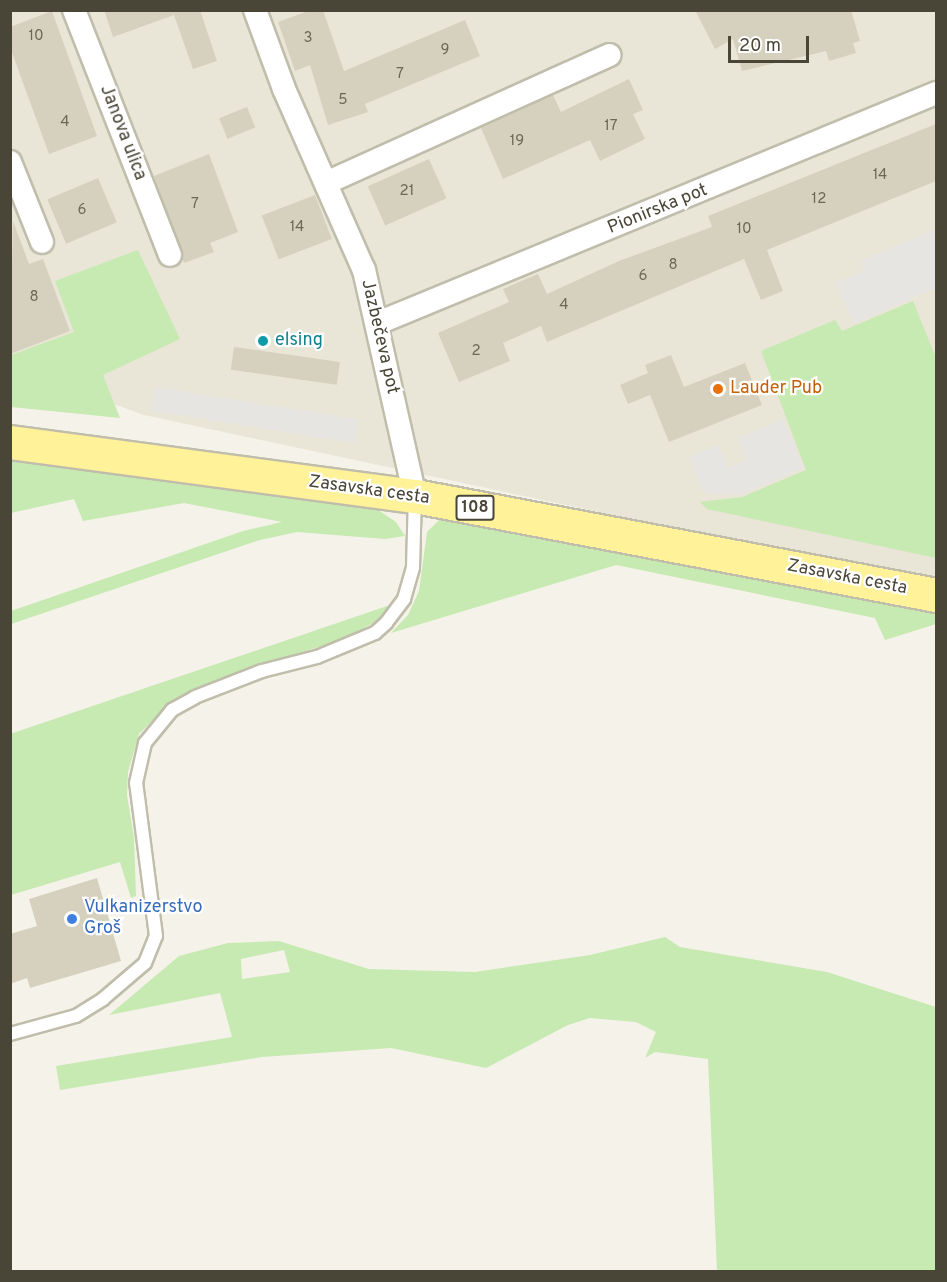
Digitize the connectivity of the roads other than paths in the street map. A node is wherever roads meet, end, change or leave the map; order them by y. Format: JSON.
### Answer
{"nodes":[{"id":1,"x":74,"y":10,"type":"edge"},
{"id":2,"x":255,"y":10,"type":"edge"},
{"id":3,"x":609,"y":55,"type":"dead end"},
{"id":4,"x":936,"y":93,"type":"edge"},
{"id":5,"x":10,"y":162,"type":"edge"},
{"id":6,"x":326,"y":183,"type":"junction"},
{"id":7,"x":42,"y":242,"type":"dead end"},
{"id":8,"x":170,"y":255,"type":"dead end"},
{"id":9,"x":378,"y":323,"type":"junction"},
{"id":10,"x":10,"y":442,"type":"edge"},
{"id":11,"x":415,"y":496,"type":"junction"},
{"id":12,"x":936,"y":595,"type":"edge"},
{"id":13,"x":10,"y":1034,"type":"edge"}],
"edges":[{"from":1,"to":8,"type":"street","name":"Janova ulica"},
{"from":2,"to":6,"type":"street","name":"Jazbečeva pot"},
{"from":3,"to":6,"type":"street"},
{"from":4,"to":9,"type":"street","name":"Pionirska pot"},
{"from":5,"to":7,"type":"street"},
{"from":6,"to":9,"type":"street","name":"Jazbečeva pot"},
{"from":9,"to":11,"type":"street","name":"Jazbečeva pot"},
{"from":10,"to":11,"type":"main road","name":"Zasavska cesta","number":"108"},
{"from":11,"to":12,"type":"main road","name":"Zasavska cesta","number":"108"},
{"from":11,"to":13,"type":"lane"}]}
